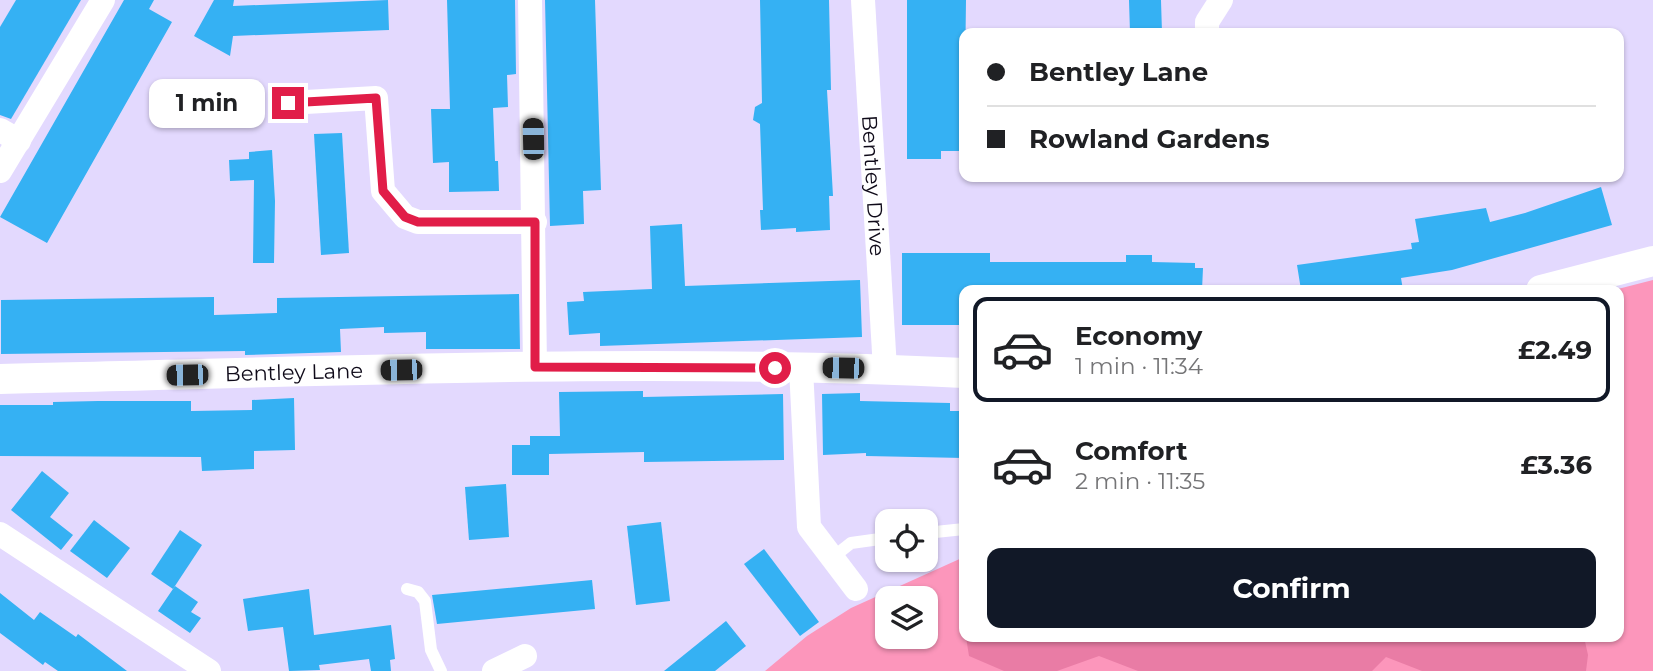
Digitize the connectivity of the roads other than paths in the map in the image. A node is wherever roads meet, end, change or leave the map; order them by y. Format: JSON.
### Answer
{"nodes":[{"id":1,"x":103,"y":0,"type":"edge"},
{"id":2,"x":530,"y":0,"type":"edge"},
{"id":3,"x":863,"y":0,"type":"edge"},
{"id":4,"x":1221,"y":0,"type":"edge"},
{"id":5,"x":1207,"y":28,"type":"edge"},
{"id":6,"x":288,"y":103,"type":"dead end"},
{"id":7,"x":10,"y":136,"type":"edge"},
{"id":8,"x":0,"y":171,"type":"edge"},
{"id":9,"x":535,"y":222,"type":"junction"},
{"id":10,"x":1653,"y":261,"type":"edge"},
{"id":11,"x":1560,"y":285,"type":"edge"},
{"id":12,"x":535,"y":367,"type":"junction"},
{"id":13,"x":801,"y":368,"type":"junction"},
{"id":14,"x":885,"y":369,"type":"junction"},
{"id":15,"x":959,"y":373,"type":"edge"},
{"id":16,"x":0,"y":379,"type":"edge"},
{"id":17,"x":959,"y":529,"type":"edge"},
{"id":18,"x":938,"y":531,"type":"edge"},
{"id":19,"x":0,"y":534,"type":"edge"},
{"id":20,"x":875,"y":539,"type":"edge"},
{"id":21,"x":832,"y":558,"type":"junction"},
{"id":22,"x":407,"y":589,"type":"dead end"},
{"id":23,"x":856,"y":589,"type":"dead end"},
{"id":24,"x":525,"y":656,"type":"dead end"},
{"id":25,"x":209,"y":671,"type":"edge"},
{"id":26,"x":441,"y":671,"type":"edge"},
{"id":27,"x":494,"y":671,"type":"edge"}],
"edges":[{"from":1,"to":7,"type":"street"},
{"from":2,"to":9,"type":"street"},
{"from":3,"to":14,"type":"street","name":"Bentley Drive"},
{"from":4,"to":5,"type":"street"},
{"from":6,"to":9,"type":"street"},
{"from":7,"to":8,"type":"street"},
{"from":9,"to":12,"type":"street"},
{"from":10,"to":11,"type":"street"},
{"from":12,"to":13,"type":"street","name":"Bentley Lane"},
{"from":12,"to":16,"type":"street","name":"Bentley Lane"},
{"from":13,"to":14,"type":"street","name":"Bentley Lane"},
{"from":13,"to":21,"type":"street"},
{"from":14,"to":15,"type":"street","name":"Bentley Lane"},
{"from":17,"to":18,"type":"lane"},
{"from":19,"to":25,"type":"street"},
{"from":20,"to":21,"type":"lane"},
{"from":21,"to":23,"type":"street"},
{"from":22,"to":26,"type":"lane"},
{"from":24,"to":27,"type":"street"}]}
